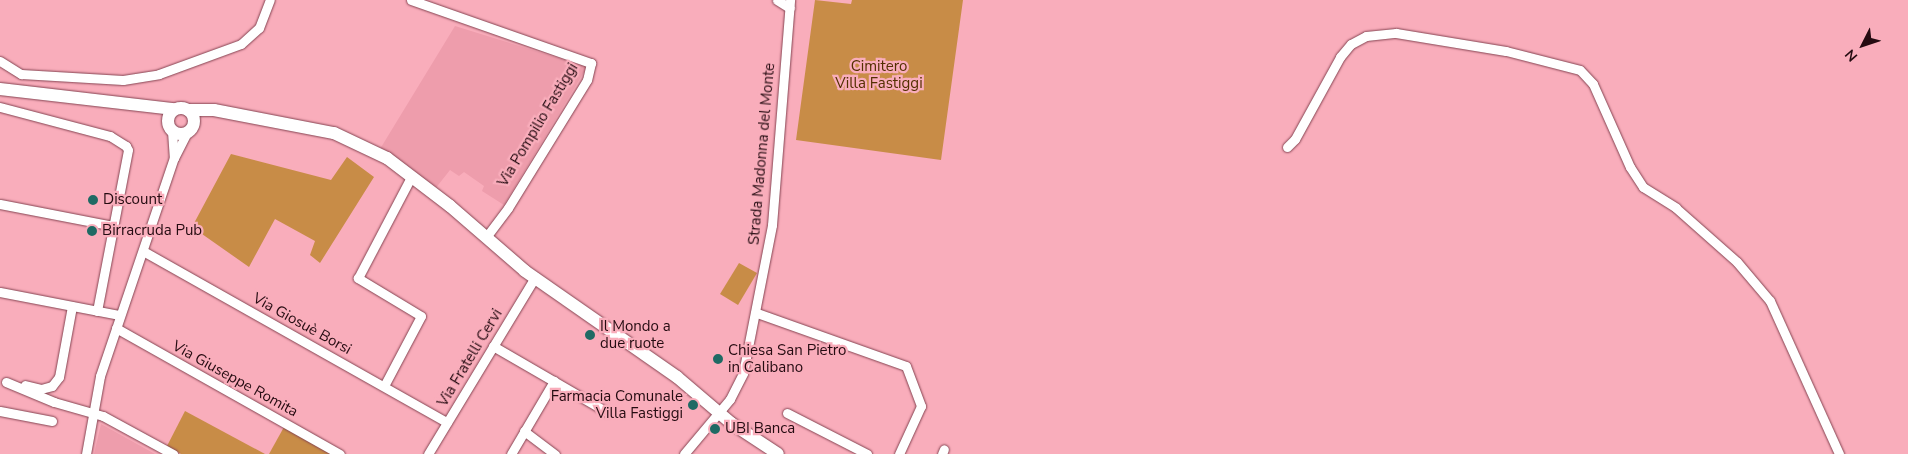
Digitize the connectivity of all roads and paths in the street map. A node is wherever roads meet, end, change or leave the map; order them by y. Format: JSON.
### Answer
{"nodes":[{"id":1,"x":270,"y":0,"type":"edge"},
{"id":2,"x":411,"y":0,"type":"edge"},
{"id":3,"x":777,"y":0,"type":"edge"},
{"id":4,"x":798,"y":0,"type":"edge"},
{"id":5,"x":790,"y":4,"type":"edge"},
{"id":6,"x":0,"y":61,"type":"edge"},
{"id":7,"x":2,"y":88,"type":"edge"},
{"id":8,"x":0,"y":107,"type":"edge"},
{"id":9,"x":188,"y":110,"type":"junction"},
{"id":10,"x":214,"y":110,"type":"junction"},
{"id":11,"x":171,"y":114,"type":"junction"},
{"id":12,"x":190,"y":129,"type":"junction"},
{"id":13,"x":172,"y":131,"type":"junction"},
{"id":14,"x":1287,"y":148,"type":"dead end"},
{"id":15,"x":174,"y":158,"type":"junction"},
{"id":16,"x":411,"y":177,"type":"junction"},
{"id":17,"x":0,"y":204,"type":"edge"},
{"id":18,"x":114,"y":226,"type":"junction"},
{"id":19,"x":486,"y":237,"type":"junction"},
{"id":20,"x":143,"y":251,"type":"junction"},
{"id":21,"x":535,"y":277,"type":"junction"},
{"id":22,"x":0,"y":292,"type":"edge"},
{"id":23,"x":72,"y":306,"type":"junction"},
{"id":24,"x":97,"y":311,"type":"junction"},
{"id":25,"x":757,"y":313,"type":"junction"},
{"id":26,"x":120,"y":315,"type":"junction"},
{"id":27,"x":116,"y":328,"type":"junction"},
{"id":28,"x":493,"y":346,"type":"junction"},
{"id":29,"x":3,"y":381,"type":"edge"},
{"id":30,"x":554,"y":381,"type":"junction"},
{"id":31,"x":384,"y":386,"type":"junction"},
{"id":32,"x":0,"y":411,"type":"edge"},
{"id":33,"x":607,"y":412,"type":"dead end"},
{"id":34,"x":718,"y":412,"type":"junction"},
{"id":35,"x":93,"y":413,"type":"junction"},
{"id":36,"x":787,"y":413,"type":"dead end"},
{"id":37,"x":52,"y":420,"type":"dead end"},
{"id":38,"x":447,"y":422,"type":"junction"},
{"id":39,"x":524,"y":431,"type":"junction"},
{"id":40,"x":86,"y":454,"type":"edge"},
{"id":41,"x":173,"y":454,"type":"edge"},
{"id":42,"x":340,"y":454,"type":"edge"},
{"id":43,"x":428,"y":454,"type":"edge"},
{"id":44,"x":511,"y":454,"type":"edge"},
{"id":45,"x":555,"y":454,"type":"edge"},
{"id":46,"x":684,"y":454,"type":"edge"},
{"id":47,"x":778,"y":454,"type":"edge"},
{"id":48,"x":867,"y":454,"type":"edge"},
{"id":49,"x":899,"y":454,"type":"edge"},
{"id":50,"x":1839,"y":454,"type":"edge"}],
"edges":[{"from":1,"to":6,"type":"street"},
{"from":2,"to":19,"type":"street","name":"Via Pompilio Fastiggi"},
{"from":3,"to":5,"type":"street"},
{"from":4,"to":5,"type":"street"},
{"from":5,"to":25,"type":"street","name":"Strada Madonna del Monte"},
{"from":7,"to":11,"type":"street"},
{"from":8,"to":18,"type":"street"},
{"from":9,"to":10,"type":"street"},
{"from":9,"to":11,"type":"street"},
{"from":9,"to":12,"type":"street"},
{"from":10,"to":12,"type":"street"},
{"from":10,"to":16,"type":"street"},
{"from":11,"to":13,"type":"street"},
{"from":12,"to":13,"type":"street"},
{"from":12,"to":15,"type":"street"},
{"from":13,"to":15,"type":"street"},
{"from":14,"to":50,"type":"street"},
{"from":15,"to":20,"type":"street"},
{"from":16,"to":19,"type":"street"},
{"from":16,"to":31,"type":"street"},
{"from":17,"to":18,"type":"street"},
{"from":18,"to":24,"type":"street"},
{"from":19,"to":21,"type":"street"},
{"from":20,"to":26,"type":"street"},
{"from":20,"to":31,"type":"street","name":"Via Giosuè Borsi"},
{"from":21,"to":28,"type":"street","name":"Via Fratelli Cervi"},
{"from":21,"to":34,"type":"street"},
{"from":22,"to":23,"type":"street"},
{"from":23,"to":24,"type":"street"},
{"from":23,"to":29,"type":"street"},
{"from":24,"to":26,"type":"street"},
{"from":25,"to":34,"type":"street","name":"Strada Madonna del Monte"},
{"from":25,"to":49,"type":"street"},
{"from":26,"to":27,"type":"street"},
{"from":27,"to":35,"type":"street"},
{"from":27,"to":42,"type":"street","name":"Via Giuseppe Romita"},
{"from":28,"to":30,"type":"street"},
{"from":28,"to":38,"type":"street","name":"Via Fratelli Cervi"},
{"from":29,"to":35,"type":"street"},
{"from":30,"to":33,"type":"street"},
{"from":30,"to":39,"type":"street"},
{"from":31,"to":38,"type":"street","name":"Via Giosuè Borsi"},
{"from":32,"to":37,"type":"street"},
{"from":34,"to":46,"type":"street","name":"Strada Madonna del Monte"},
{"from":34,"to":47,"type":"street"},
{"from":35,"to":40,"type":"street"},
{"from":35,"to":41,"type":"street"},
{"from":36,"to":48,"type":"street"},
{"from":38,"to":43,"type":"street","name":"Via Fratelli Cervi"},
{"from":39,"to":44,"type":"street"},
{"from":39,"to":45,"type":"street"}]}
